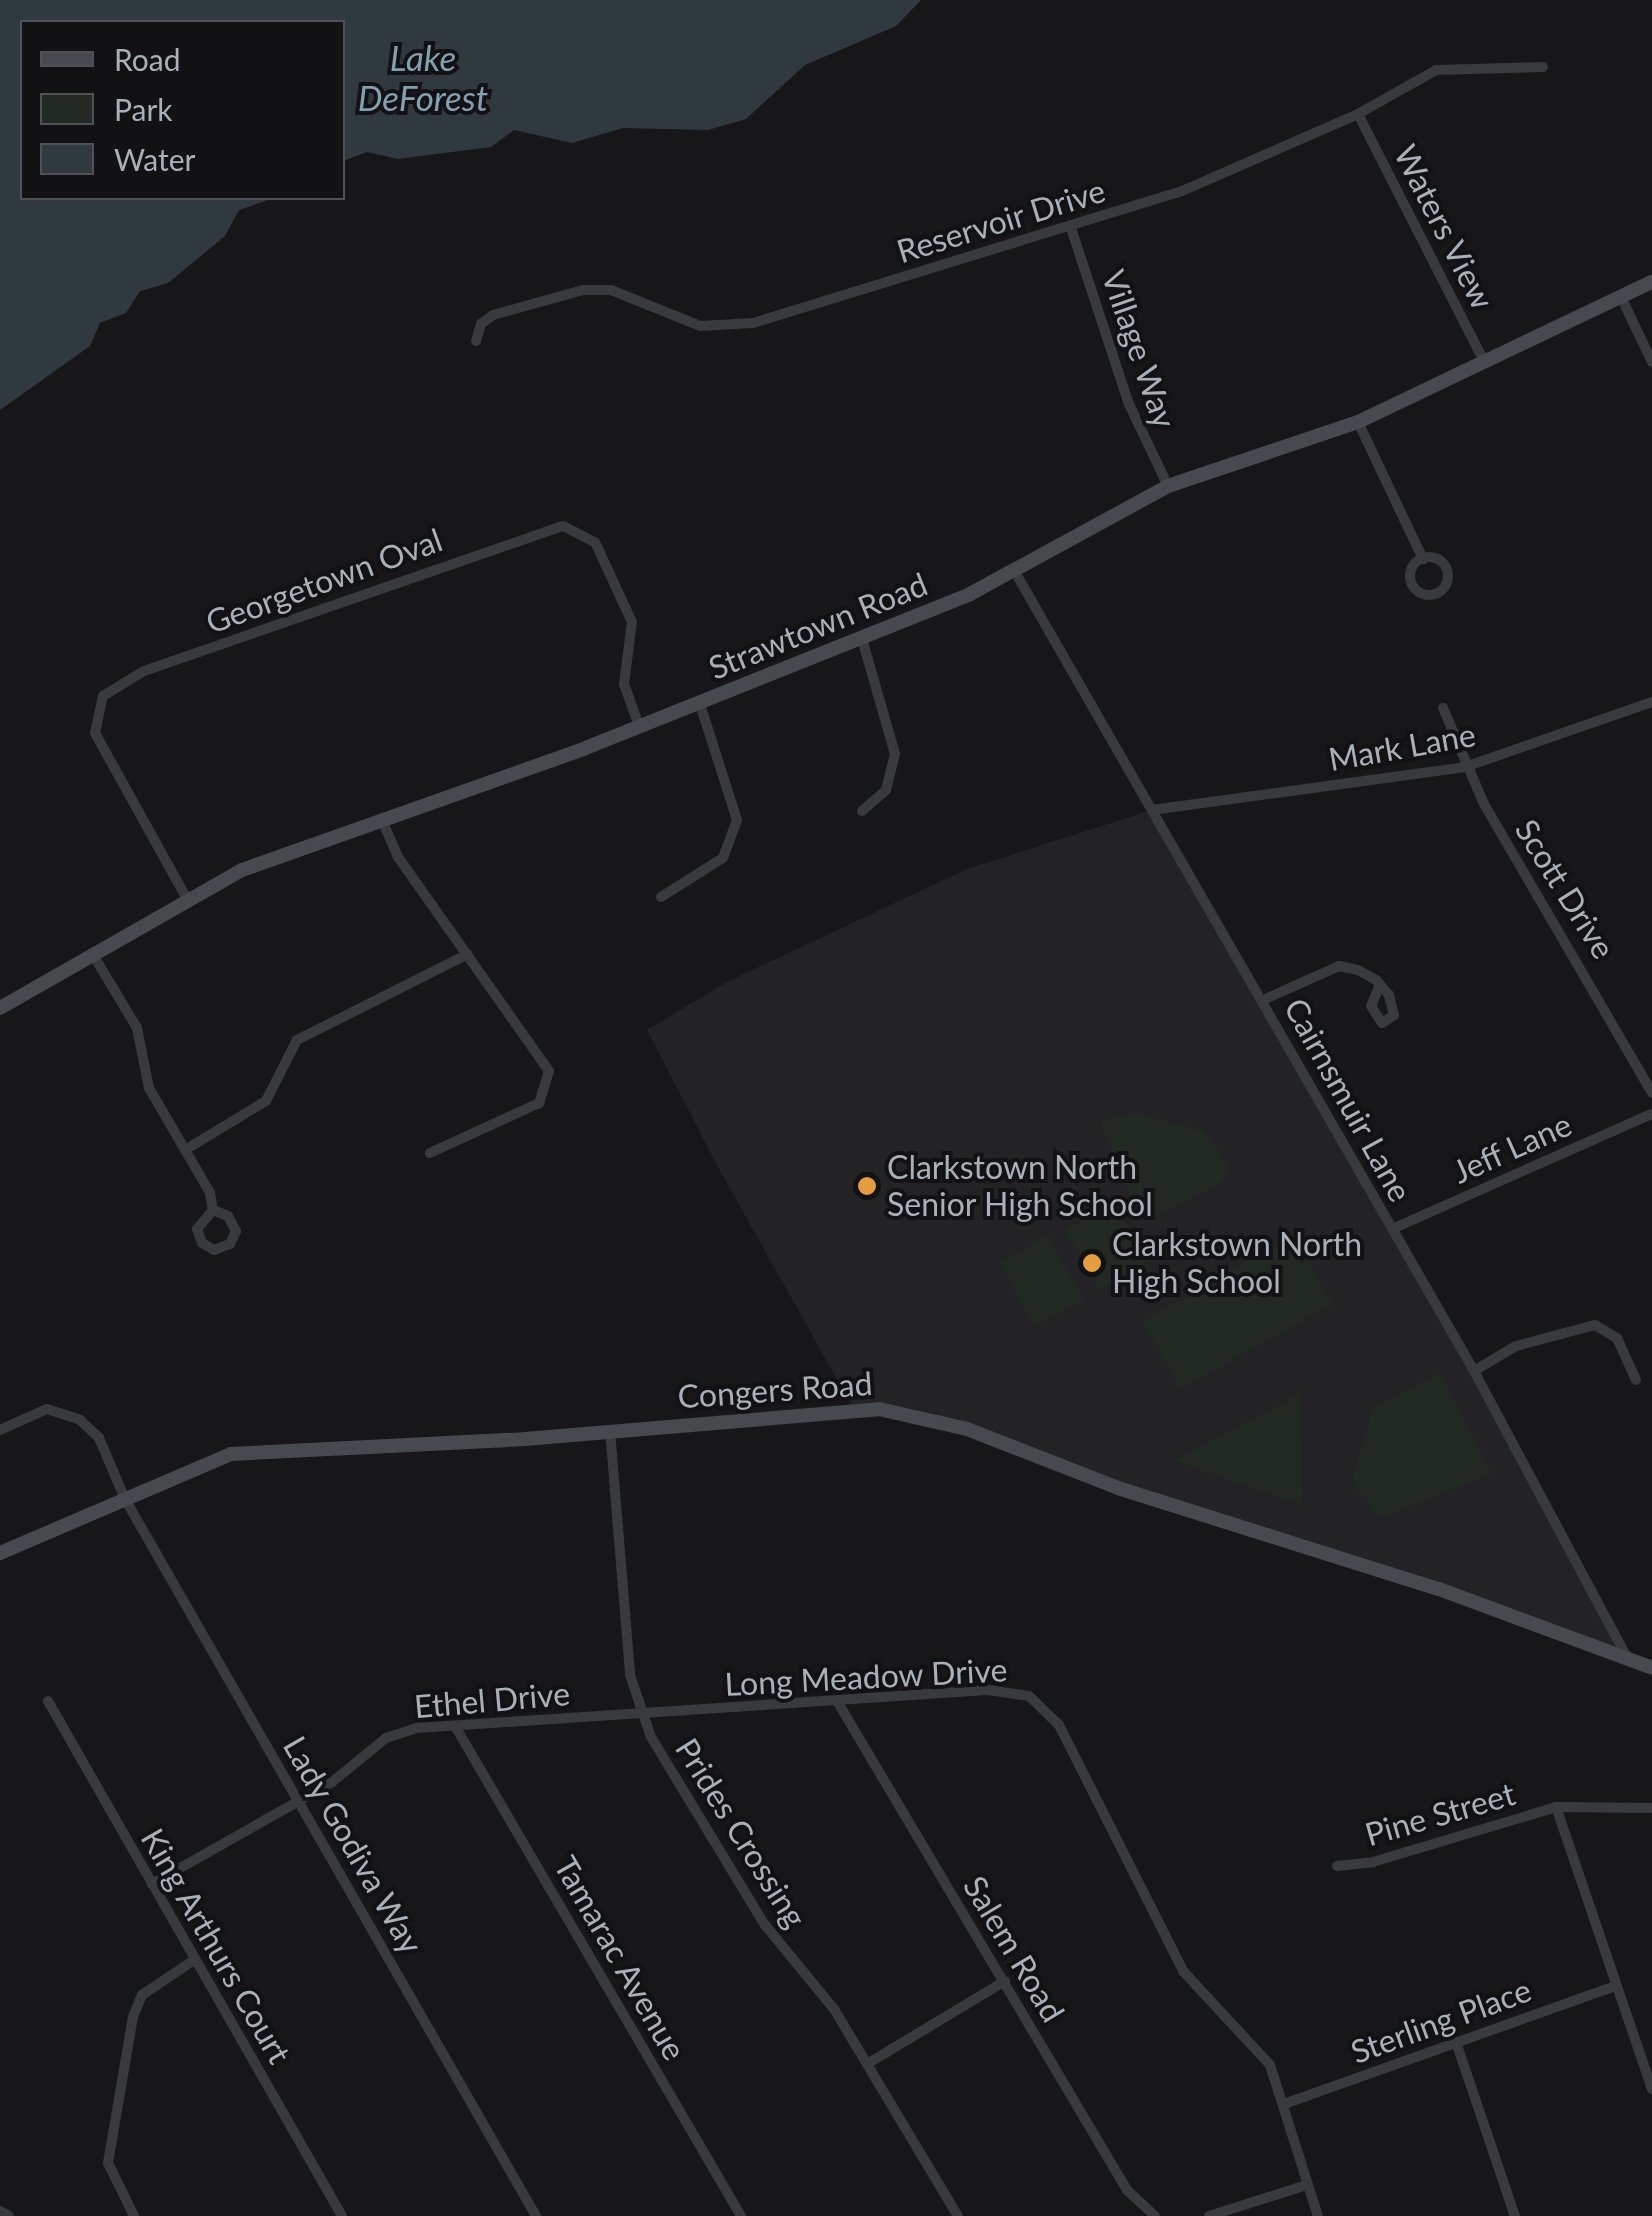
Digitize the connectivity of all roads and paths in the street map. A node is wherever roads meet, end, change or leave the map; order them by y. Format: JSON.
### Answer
{"nodes":[{"id":1,"x":1544,"y":67,"type":"dead end"},
{"id":2,"x":1358,"y":114,"type":"junction"},
{"id":3,"x":1070,"y":224,"type":"junction"},
{"id":4,"x":1652,"y":282,"type":"edge"},
{"id":5,"x":1621,"y":296,"type":"junction"},
{"id":6,"x":476,"y":341,"type":"dead end"},
{"id":7,"x":1652,"y":362,"type":"edge"},
{"id":8,"x":1485,"y":363,"type":"junction"},
{"id":9,"x":1358,"y":422,"type":"junction"},
{"id":10,"x":1168,"y":486,"type":"junction"},
{"id":11,"x":1423,"y":559,"type":"dead end"},
{"id":12,"x":1016,"y":572,"type":"junction"},
{"id":13,"x":862,"y":639,"type":"junction"},
{"id":14,"x":1652,"y":702,"type":"edge"},
{"id":15,"x":700,"y":704,"type":"junction"},
{"id":16,"x":1443,"y":708,"type":"dead end"},
{"id":17,"x":639,"y":726,"type":"junction"},
{"id":18,"x":1465,"y":767,"type":"junction"},
{"id":19,"x":1152,"y":810,"type":"junction"},
{"id":20,"x":862,"y":812,"type":"dead end"},
{"id":21,"x":382,"y":820,"type":"junction"},
{"id":22,"x":661,"y":897,"type":"dead end"},
{"id":23,"x":187,"y":899,"type":"junction"},
{"id":24,"x":92,"y":953,"type":"junction"},
{"id":25,"x":468,"y":954,"type":"junction"},
{"id":26,"x":1380,"y":985,"type":"dead end"},
{"id":27,"x":1263,"y":1000,"type":"junction"},
{"id":28,"x":0,"y":1008,"type":"edge"},
{"id":29,"x":1652,"y":1093,"type":"edge"},
{"id":30,"x":1652,"y":1114,"type":"edge"},
{"id":31,"x":185,"y":1150,"type":"junction"},
{"id":32,"x":430,"y":1153,"type":"dead end"},
{"id":33,"x":214,"y":1210,"type":"dead end"},
{"id":34,"x":1392,"y":1228,"type":"junction"},
{"id":35,"x":1474,"y":1371,"type":"junction"},
{"id":36,"x":1636,"y":1380,"type":"dead end"},
{"id":37,"x":0,"y":1430,"type":"edge"},
{"id":38,"x":610,"y":1430,"type":"junction"},
{"id":39,"x":125,"y":1498,"type":"junction"},
{"id":40,"x":0,"y":1553,"type":"edge"},
{"id":41,"x":1627,"y":1658,"type":"junction"},
{"id":42,"x":1652,"y":1668,"type":"edge"},
{"id":43,"x":837,"y":1700,"type":"junction"},
{"id":44,"x":48,"y":1701,"type":"dead end"},
{"id":45,"x":640,"y":1713,"type":"junction"},
{"id":46,"x":455,"y":1726,"type":"junction"},
{"id":47,"x":300,"y":1801,"type":"junction"},
{"id":48,"x":1556,"y":1807,"type":"junction"},
{"id":49,"x":1652,"y":1808,"type":"edge"},
{"id":50,"x":1337,"y":1866,"type":"dead end"},
{"id":51,"x":152,"y":1884,"type":"junction"},
{"id":52,"x":194,"y":1960,"type":"junction"},
{"id":53,"x":1004,"y":1981,"type":"junction"},
{"id":54,"x":1614,"y":1986,"type":"junction"},
{"id":55,"x":1456,"y":2042,"type":"junction"},
{"id":56,"x":868,"y":2064,"type":"junction"},
{"id":57,"x":1652,"y":2089,"type":"edge"},
{"id":58,"x":1284,"y":2104,"type":"junction"},
{"id":59,"x":1308,"y":2184,"type":"junction"},
{"id":60,"x":0,"y":2211,"type":"edge"},
{"id":61,"x":9,"y":2216,"type":"edge"},
{"id":62,"x":134,"y":2216,"type":"edge"},
{"id":63,"x":342,"y":2216,"type":"edge"},
{"id":64,"x":536,"y":2216,"type":"edge"},
{"id":65,"x":741,"y":2216,"type":"edge"},
{"id":66,"x":958,"y":2216,"type":"edge"},
{"id":67,"x":1155,"y":2216,"type":"edge"},
{"id":68,"x":1210,"y":2216,"type":"edge"},
{"id":69,"x":1318,"y":2216,"type":"edge"},
{"id":70,"x":1515,"y":2216,"type":"edge"}],
"edges":[{"from":1,"to":2,"type":"street","name":"Reservoir Drive"},
{"from":2,"to":3,"type":"street","name":"Reservoir Drive"},
{"from":2,"to":8,"type":"street","name":"Waters View"},
{"from":3,"to":6,"type":"street","name":"Reservoir Drive"},
{"from":3,"to":10,"type":"street","name":"Village Way"},
{"from":4,"to":5,"type":"street","name":"Strawtown Road"},
{"from":5,"to":7,"type":"street"},
{"from":5,"to":8,"type":"street","name":"Strawtown Road"},
{"from":8,"to":9,"type":"street","name":"Strawtown Road"},
{"from":9,"to":10,"type":"street","name":"Strawtown Road"},
{"from":9,"to":11,"type":"street"},
{"from":10,"to":12,"type":"street","name":"Strawtown Road"},
{"from":12,"to":13,"type":"street","name":"Strawtown Road"},
{"from":12,"to":19,"type":"street","name":"Cairnsmuir Lane"},
{"from":13,"to":15,"type":"street","name":"Strawtown Road"},
{"from":13,"to":20,"type":"street"},
{"from":14,"to":18,"type":"street","name":"Mark Lane"},
{"from":15,"to":17,"type":"street","name":"Strawtown Road"},
{"from":15,"to":22,"type":"street"},
{"from":16,"to":18,"type":"street","name":"Scott Drive"},
{"from":17,"to":21,"type":"street","name":"Strawtown Road"},
{"from":17,"to":23,"type":"street","name":"Georgetown Oval"},
{"from":18,"to":19,"type":"street","name":"Mark Lane"},
{"from":18,"to":29,"type":"street","name":"Scott Drive"},
{"from":19,"to":27,"type":"street","name":"Cairnsmuir Lane"},
{"from":21,"to":23,"type":"street","name":"Strawtown Road"},
{"from":21,"to":25,"type":"street"},
{"from":23,"to":24,"type":"street","name":"Strawtown Road"},
{"from":24,"to":28,"type":"street","name":"Strawtown Road"},
{"from":24,"to":31,"type":"street"},
{"from":25,"to":31,"type":"street"},
{"from":25,"to":32,"type":"street"},
{"from":26,"to":27,"type":"street"},
{"from":27,"to":34,"type":"street","name":"Cairnsmuir Lane"},
{"from":30,"to":34,"type":"street","name":"Jeff Lane"},
{"from":31,"to":33,"type":"street"},
{"from":34,"to":35,"type":"street","name":"Cairnsmuir Lane"},
{"from":35,"to":36,"type":"street"},
{"from":35,"to":41,"type":"street","name":"Cairnsmuir Lane"},
{"from":37,"to":39,"type":"street","name":"Lady Godiva Way"},
{"from":38,"to":39,"type":"street","name":"Congers Road"},
{"from":38,"to":41,"type":"street","name":"Congers Road"},
{"from":38,"to":45,"type":"street","name":"Prides Crossing"},
{"from":39,"to":40,"type":"street","name":"Congers Road"},
{"from":39,"to":47,"type":"street","name":"Lady Godiva Way"},
{"from":41,"to":42,"type":"street","name":"Congers Road"},
{"from":43,"to":45,"type":"street","name":"Long Meadow Drive"},
{"from":43,"to":53,"type":"street","name":"Salem Road"},
{"from":43,"to":58,"type":"street","name":"Long Meadow Drive"},
{"from":44,"to":51,"type":"street","name":"King Arthurs Court"},
{"from":45,"to":46,"type":"street","name":"Ethel Drive"},
{"from":45,"to":56,"type":"street","name":"Prides Crossing"},
{"from":46,"to":47,"type":"street","name":"Ethel Drive"},
{"from":46,"to":65,"type":"street","name":"Tamarac Avenue"},
{"from":47,"to":51,"type":"street","name":"Ethel Drive"},
{"from":47,"to":64,"type":"street","name":"Lady Godiva Way"},
{"from":48,"to":49,"type":"street","name":"Pine Street"},
{"from":48,"to":50,"type":"street","name":"Pine Street"},
{"from":48,"to":54,"type":"street","name":"Pine Street"},
{"from":51,"to":52,"type":"street","name":"King Arthurs Court"},
{"from":52,"to":62,"type":"street"},
{"from":52,"to":63,"type":"street","name":"King Arthurs Court"},
{"from":53,"to":56,"type":"street"},
{"from":53,"to":67,"type":"street","name":"Salem Road"},
{"from":54,"to":55,"type":"street","name":"Sterling Place"},
{"from":54,"to":57,"type":"street","name":"Pine Street"},
{"from":55,"to":58,"type":"street","name":"Sterling Place"},
{"from":55,"to":70,"type":"street"},
{"from":56,"to":66,"type":"street","name":"Prides Crossing"},
{"from":58,"to":59,"type":"street","name":"Long Meadow Drive"},
{"from":59,"to":68,"type":"street"},
{"from":59,"to":69,"type":"street","name":"Long Meadow Drive"},
{"from":60,"to":61,"type":"street"}]}
